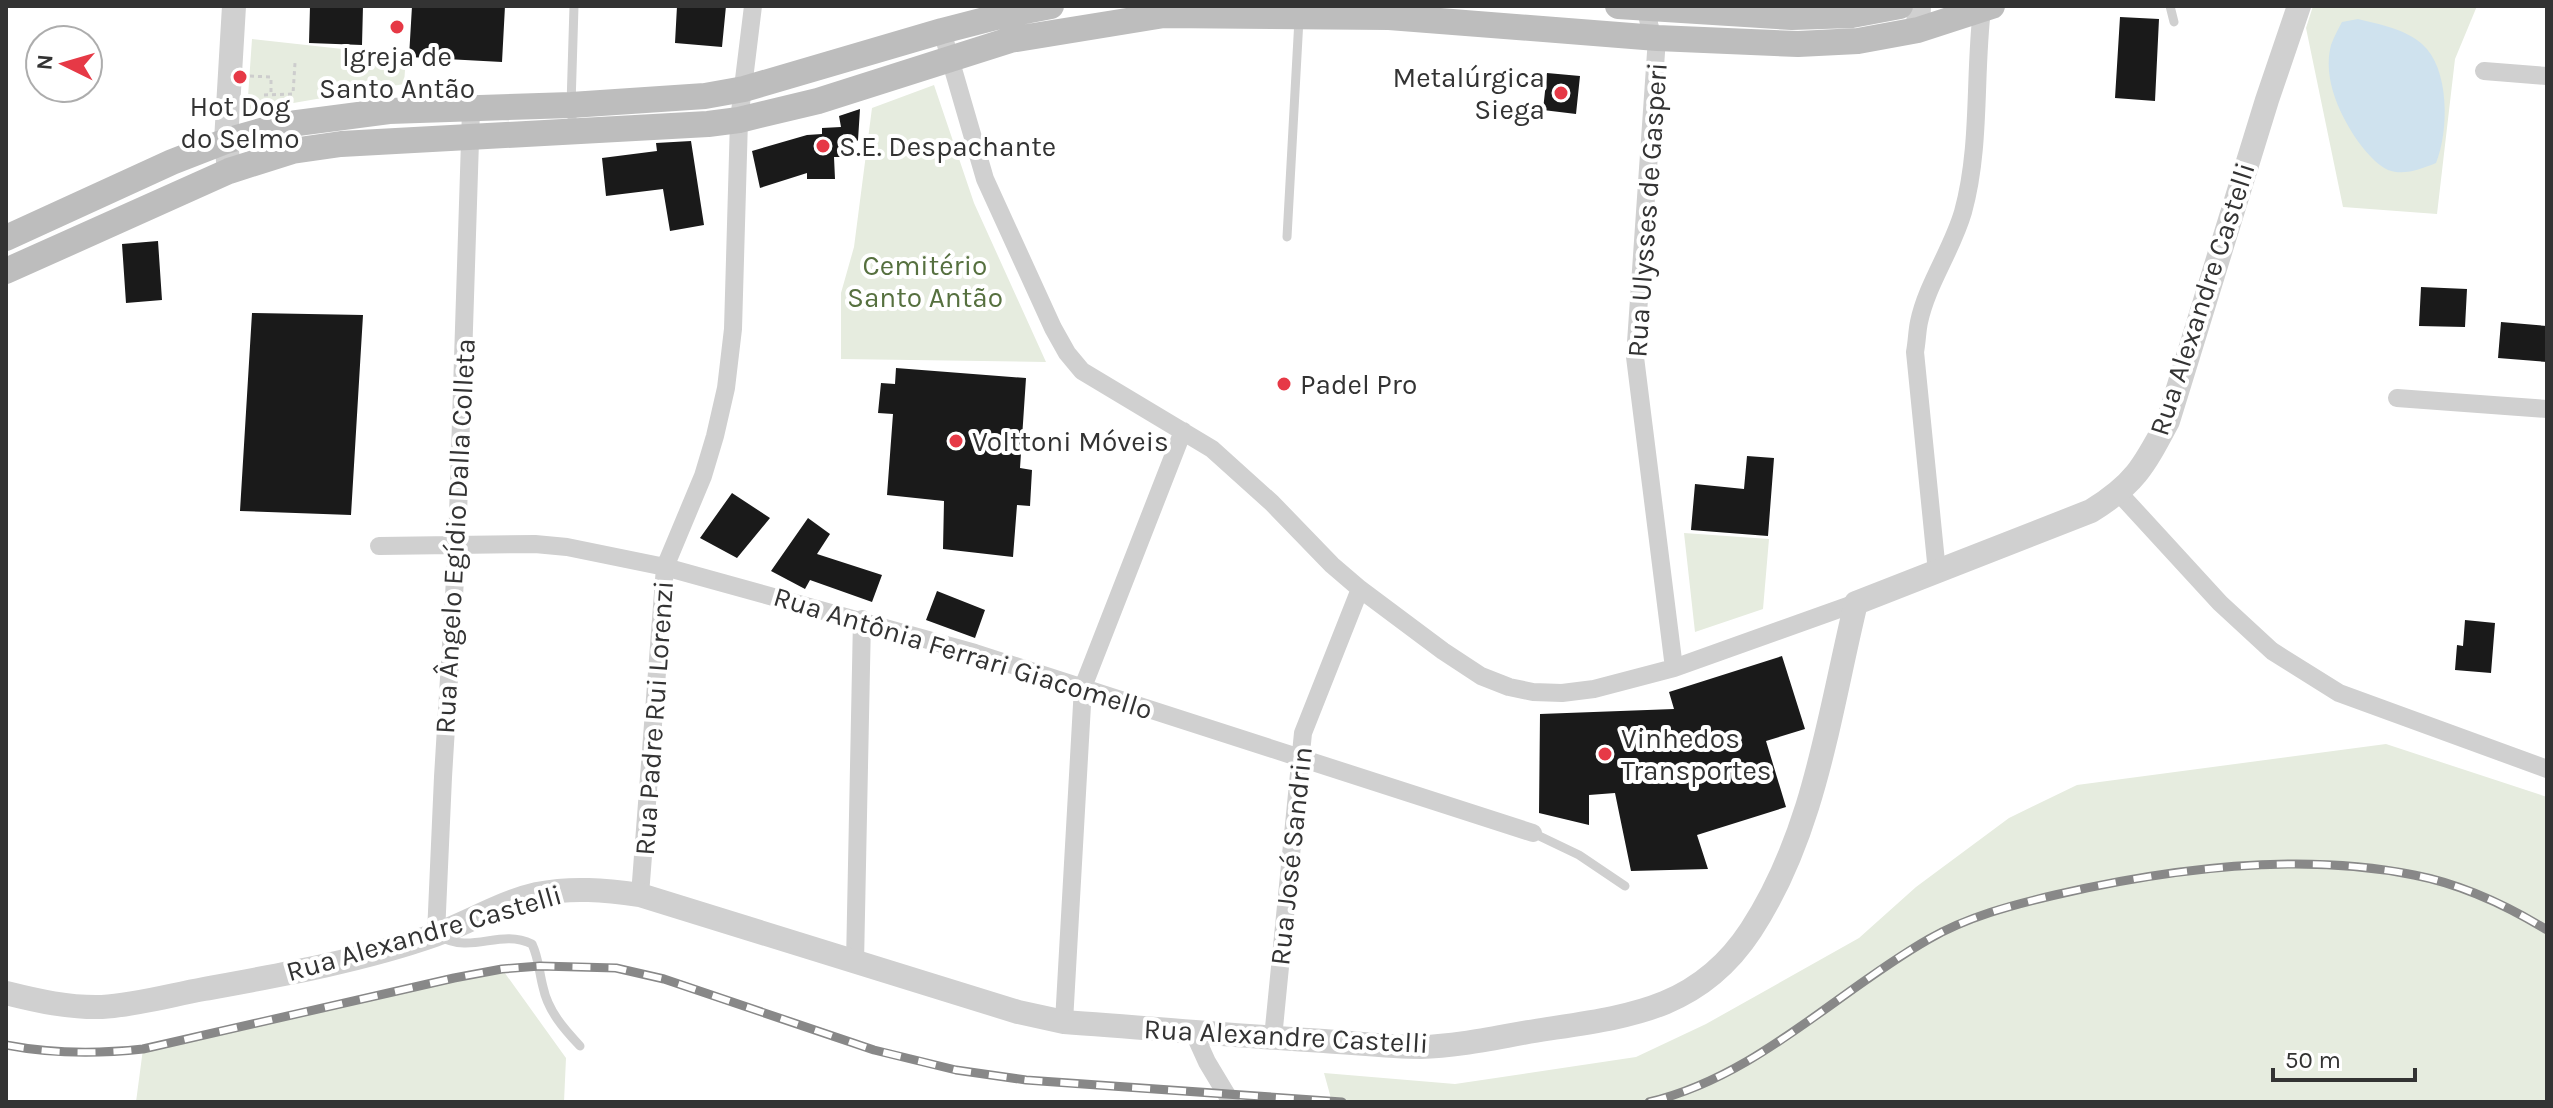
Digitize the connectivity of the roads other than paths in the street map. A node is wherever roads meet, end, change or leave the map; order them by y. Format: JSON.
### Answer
{"nodes":[{"id":1,"x":234,"y":6,"type":"edge"},
{"id":2,"x":574,"y":6,"type":"edge"},
{"id":3,"x":753,"y":6,"type":"edge"},
{"id":4,"x":1051,"y":6,"type":"edge"},
{"id":5,"x":1618,"y":6,"type":"edge"},
{"id":6,"x":1900,"y":6,"type":"edge"},
{"id":7,"x":2170,"y":6,"type":"edge"},
{"id":8,"x":2299,"y":6,"type":"edge"},
{"id":9,"x":1660,"y":7,"type":"edge"},
{"id":10,"x":1985,"y":7,"type":"edge"},
{"id":11,"x":1244,"y":11,"type":"edge"},
{"id":12,"x":1357,"y":11,"type":"edge"},
{"id":13,"x":1388,"y":12,"type":"edge"},
{"id":14,"x":1105,"y":15,"type":"edge"},
{"id":15,"x":1299,"y":16,"type":"junction"},
{"id":16,"x":1918,"y":18,"type":"edge"},
{"id":17,"x":2174,"y":22,"type":"dead end"},
{"id":18,"x":1007,"y":27,"type":"junction"},
{"id":19,"x":942,"y":31,"type":"junction"},
{"id":20,"x":1657,"y":38,"type":"junction"},
{"id":21,"x":950,"y":58,"type":"junction"},
{"id":22,"x":2484,"y":71,"type":"dead end"},
{"id":23,"x":2547,"y":76,"type":"edge"},
{"id":24,"x":744,"y":89,"type":"junction"},
{"id":25,"x":471,"y":110,"type":"junction"},
{"id":26,"x":334,"y":118,"type":"junction"},
{"id":27,"x":572,"y":118,"type":"junction"},
{"id":28,"x":739,"y":120,"type":"junction"},
{"id":29,"x":472,"y":137,"type":"junction"},
{"id":30,"x":226,"y":141,"type":"junction"},
{"id":31,"x":341,"y":144,"type":"junction"},
{"id":32,"x":229,"y":171,"type":"junction"},
{"id":33,"x":62,"y":212,"type":"junction"},
{"id":34,"x":1287,"y":237,"type":"dead end"},
{"id":35,"x":6,"y":238,"type":"edge"},
{"id":36,"x":75,"y":238,"type":"junction"},
{"id":37,"x":6,"y":271,"type":"edge"},
{"id":38,"x":2397,"y":398,"type":"dead end"},
{"id":39,"x":2547,"y":409,"type":"edge"},
{"id":40,"x":1183,"y":431,"type":"junction"},
{"id":41,"x":2119,"y":493,"type":"junction"},
{"id":42,"x":379,"y":546,"type":"dead end"},
{"id":43,"x":457,"y":546,"type":"junction"},
{"id":44,"x":665,"y":567,"type":"junction"},
{"id":45,"x":1937,"y":572,"type":"junction"},
{"id":46,"x":1360,"y":589,"type":"junction"},
{"id":47,"x":1856,"y":603,"type":"junction"},
{"id":48,"x":862,"y":619,"type":"junction"},
{"id":49,"x":1674,"y":668,"type":"junction"},
{"id":50,"x":1083,"y":687,"type":"junction"},
{"id":51,"x":1299,"y":758,"type":"junction"},
{"id":52,"x":2547,"y":769,"type":"edge"},
{"id":53,"x":1533,"y":833,"type":"joint"},
{"id":54,"x":1625,"y":886,"type":"dead end"},
{"id":55,"x":640,"y":895,"type":"junction"},
{"id":56,"x":436,"y":934,"type":"junction"},
{"id":57,"x":855,"y":963,"type":"junction"},
{"id":58,"x":6,"y":993,"type":"edge"},
{"id":59,"x":1064,"y":1022,"type":"junction"},
{"id":60,"x":1193,"y":1031,"type":"junction"},
{"id":61,"x":1273,"y":1038,"type":"junction"},
{"id":62,"x":580,"y":1046,"type":"dead end"},
{"id":63,"x":1231,"y":1102,"type":"edge"}],
"edges":[{"from":1,"to":30,"type":"street"},
{"from":2,"to":27,"type":"lane"},
{"from":3,"to":24,"type":"street","name":"Rua Padre Rui Lorenzi"},
{"from":4,"to":18,"type":"main road"},
{"from":5,"to":9,"type":"main road"},
{"from":6,"to":9,"type":"main road"},
{"from":7,"to":17,"type":"lane"},
{"from":8,"to":41,"type":"street","name":"Rua Alexandre Castelli"},
{"from":9,"to":20,"type":"street","name":"Rua Ulysses de Gasperi"},
{"from":10,"to":16,"type":"main road"},
{"from":10,"to":45,"type":"street"},
{"from":11,"to":14,"type":"main road"},
{"from":11,"to":15,"type":"main road"},
{"from":12,"to":13,"type":"main road"},
{"from":12,"to":15,"type":"main road"},
{"from":13,"to":20,"type":"main road"},
{"from":14,"to":18,"type":"main road"},
{"from":15,"to":34,"type":"lane"},
{"from":16,"to":20,"type":"main road"},
{"from":18,"to":19,"type":"main road"},
{"from":18,"to":21,"type":"main road"},
{"from":19,"to":21,"type":"street"},
{"from":19,"to":24,"type":"main road"},
{"from":20,"to":49,"type":"street","name":"Rua Ulysses de Gasperi"},
{"from":21,"to":28,"type":"main road"},
{"from":21,"to":40,"type":"street"},
{"from":22,"to":23,"type":"street"},
{"from":24,"to":27,"type":"main road"},
{"from":24,"to":28,"type":"street","name":"Rua Padre Rui Lorenzi"},
{"from":25,"to":26,"type":"main road"},
{"from":25,"to":27,"type":"main road"},
{"from":25,"to":29,"type":"street","name":"Rua Ângelo Egídio Dalla Colleta"},
{"from":26,"to":30,"type":"main road"},
{"from":26,"to":31,"type":"main road"},
{"from":27,"to":28,"type":"main road"},
{"from":27,"to":29,"type":"main road"},
{"from":28,"to":44,"type":"street","name":"Rua Padre Rui Lorenzi"},
{"from":29,"to":31,"type":"main road"},
{"from":29,"to":43,"type":"street","name":"Rua Ângelo Egídio Dalla Colleta"},
{"from":30,"to":32,"type":"street"},
{"from":30,"to":33,"type":"main road"},
{"from":31,"to":32,"type":"main road"},
{"from":32,"to":36,"type":"main road"},
{"from":33,"to":35,"type":"main road"},
{"from":33,"to":36,"type":"main road"},
{"from":36,"to":37,"type":"main road"},
{"from":38,"to":39,"type":"street"},
{"from":40,"to":46,"type":"street"},
{"from":40,"to":50,"type":"street"},
{"from":41,"to":45,"type":"street","name":"Rua Alexandre Castelli"},
{"from":41,"to":52,"type":"street"},
{"from":42,"to":43,"type":"street","name":"Rua Antônia Ferrari Giacomello"},
{"from":43,"to":44,"type":"street","name":"Rua Antônia Ferrari Giacomello"},
{"from":43,"to":56,"type":"street","name":"Rua Ângelo Egídio Dalla Colleta"},
{"from":44,"to":48,"type":"street","name":"Rua Antônia Ferrari Giacomello"},
{"from":44,"to":55,"type":"street","name":"Rua Padre Rui Lorenzi"},
{"from":45,"to":47,"type":"street","name":"Rua Alexandre Castelli"},
{"from":46,"to":49,"type":"street"},
{"from":46,"to":51,"type":"street","name":"Rua José Sandrin"},
{"from":47,"to":49,"type":"street"},
{"from":47,"to":61,"type":"street","name":"Rua Alexandre Castelli"},
{"from":48,"to":50,"type":"street","name":"Rua Antônia Ferrari Giacomello"},
{"from":48,"to":57,"type":"street"},
{"from":50,"to":51,"type":"street","name":"Rua Antônia Ferrari Giacomello"},
{"from":50,"to":59,"type":"street"},
{"from":51,"to":53,"type":"street","name":"Rua Antônia Ferrari Giacomello"},
{"from":51,"to":61,"type":"street","name":"Rua José Sandrin"},
{"from":53,"to":54,"type":"lane"},
{"from":55,"to":56,"type":"street","name":"Rua Alexandre Castelli"},
{"from":55,"to":57,"type":"street","name":"Rua Alexandre Castelli"},
{"from":56,"to":58,"type":"street","name":"Rua Alexandre Castelli"},
{"from":56,"to":62,"type":"lane"},
{"from":57,"to":59,"type":"street","name":"Rua Alexandre Castelli"},
{"from":59,"to":60,"type":"street","name":"Rua Alexandre Castelli"},
{"from":60,"to":61,"type":"street","name":"Rua Alexandre Castelli"},
{"from":60,"to":63,"type":"street"}]}
